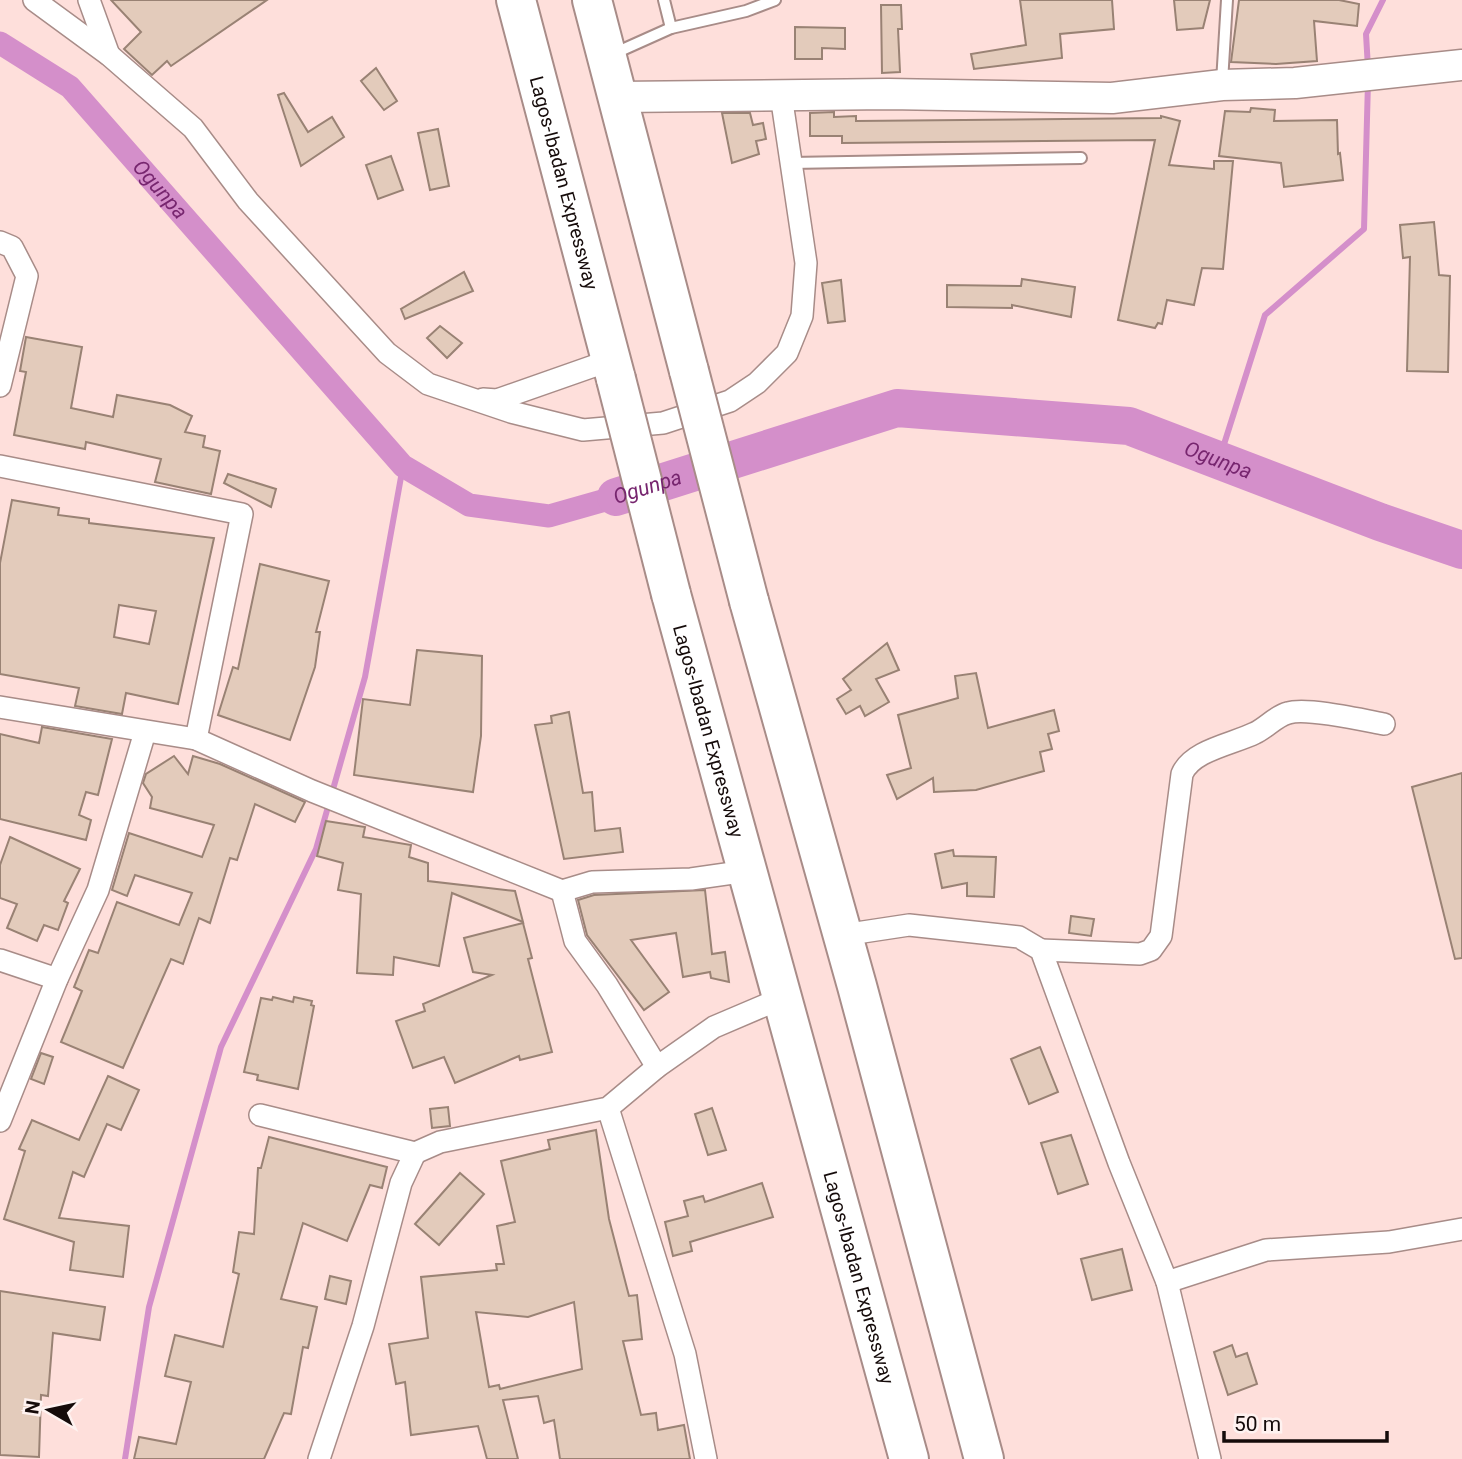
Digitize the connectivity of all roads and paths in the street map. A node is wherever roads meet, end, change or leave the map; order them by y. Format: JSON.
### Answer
{"nodes":[{"id":1,"x":34,"y":0,"type":"edge"},
{"id":2,"x":89,"y":0,"type":"edge"},
{"id":3,"x":516,"y":0,"type":"edge"},
{"id":4,"x":592,"y":0,"type":"edge"},
{"id":5,"x":664,"y":0,"type":"edge"},
{"id":6,"x":775,"y":0,"type":"edge"},
{"id":7,"x":1227,"y":0,"type":"edge"},
{"id":8,"x":671,"y":28,"type":"junction"},
{"id":9,"x":109,"y":55,"type":"junction"},
{"id":10,"x":607,"y":56,"type":"junction"},
{"id":11,"x":1462,"y":65,"type":"edge"},
{"id":12,"x":1222,"y":85,"type":"junction"},
{"id":13,"x":781,"y":95,"type":"junction"},
{"id":14,"x":618,"y":97,"type":"junction"},
{"id":15,"x":1081,"y":158,"type":"dead end"},
{"id":16,"x":791,"y":163,"type":"junction"},
{"id":17,"x":0,"y":242,"type":"edge"},
{"id":18,"x":614,"y":370,"type":"junction"},
{"id":19,"x":0,"y":386,"type":"edge"},
{"id":20,"x":471,"y":399,"type":"junction"},
{"id":21,"x":0,"y":466,"type":"edge"},
{"id":22,"x":0,"y":707,"type":"edge"},
{"id":23,"x":1384,"y":724,"type":"dead end"},
{"id":24,"x":145,"y":732,"type":"junction"},
{"id":25,"x":196,"y":739,"type":"junction"},
{"id":26,"x":747,"y":871,"type":"junction"},
{"id":27,"x":562,"y":891,"type":"junction"},
{"id":28,"x":843,"y":935,"type":"junction"},
{"id":29,"x":1041,"y":950,"type":"junction"},
{"id":30,"x":0,"y":960,"type":"edge"},
{"id":31,"x":57,"y":979,"type":"junction"},
{"id":32,"x":782,"y":998,"type":"junction"},
{"id":33,"x":656,"y":1067,"type":"junction"},
{"id":34,"x":608,"y":1108,"type":"junction"},
{"id":35,"x":260,"y":1115,"type":"dead end"},
{"id":36,"x":0,"y":1121,"type":"edge"},
{"id":37,"x":415,"y":1153,"type":"junction"},
{"id":38,"x":1462,"y":1229,"type":"edge"},
{"id":39,"x":1167,"y":1282,"type":"junction"},
{"id":40,"x":318,"y":1459,"type":"edge"},
{"id":41,"x":706,"y":1459,"type":"edge"},
{"id":42,"x":909,"y":1459,"type":"edge"},
{"id":43,"x":984,"y":1459,"type":"edge"},
{"id":44,"x":1210,"y":1459,"type":"edge"}],
"edges":[{"from":1,"to":9,"type":"street"},
{"from":2,"to":9,"type":"street"},
{"from":3,"to":18,"type":"highway","name":"Lagos-Ibadan Expressway"},
{"from":4,"to":10,"type":"highway"},
{"from":5,"to":8,"type":"lane"},
{"from":6,"to":8,"type":"lane"},
{"from":7,"to":12,"type":"lane"},
{"from":8,"to":10,"type":"lane"},
{"from":9,"to":20,"type":"street"},
{"from":10,"to":14,"type":"highway"},
{"from":11,"to":12,"type":"street"},
{"from":12,"to":13,"type":"street"},
{"from":13,"to":14,"type":"street"},
{"from":13,"to":16,"type":"street"},
{"from":14,"to":28,"type":"highway","bridge":true},
{"from":15,"to":16,"type":"lane"},
{"from":16,"to":20,"type":"street"},
{"from":17,"to":19,"type":"street"},
{"from":18,"to":20,"type":"street"},
{"from":18,"to":26,"type":"highway","name":"Lagos-Ibadan Expressway","bridge":true},
{"from":21,"to":25,"type":"street"},
{"from":22,"to":24,"type":"street"},
{"from":23,"to":29,"type":"street"},
{"from":24,"to":25,"type":"street"},
{"from":24,"to":31,"type":"street"},
{"from":25,"to":27,"type":"street"},
{"from":26,"to":27,"type":"street"},
{"from":26,"to":32,"type":"highway","name":"Lagos-Ibadan Expressway"},
{"from":27,"to":33,"type":"street"},
{"from":28,"to":29,"type":"street"},
{"from":28,"to":43,"type":"highway"},
{"from":29,"to":39,"type":"street"},
{"from":30,"to":31,"type":"street"},
{"from":31,"to":36,"type":"street"},
{"from":32,"to":33,"type":"street"},
{"from":32,"to":42,"type":"highway","name":"Lagos-Ibadan Expressway"},
{"from":33,"to":34,"type":"street"},
{"from":34,"to":37,"type":"street"},
{"from":34,"to":41,"type":"street"},
{"from":35,"to":37,"type":"street"},
{"from":37,"to":40,"type":"street"},
{"from":38,"to":39,"type":"street"},
{"from":39,"to":44,"type":"street"}]}
